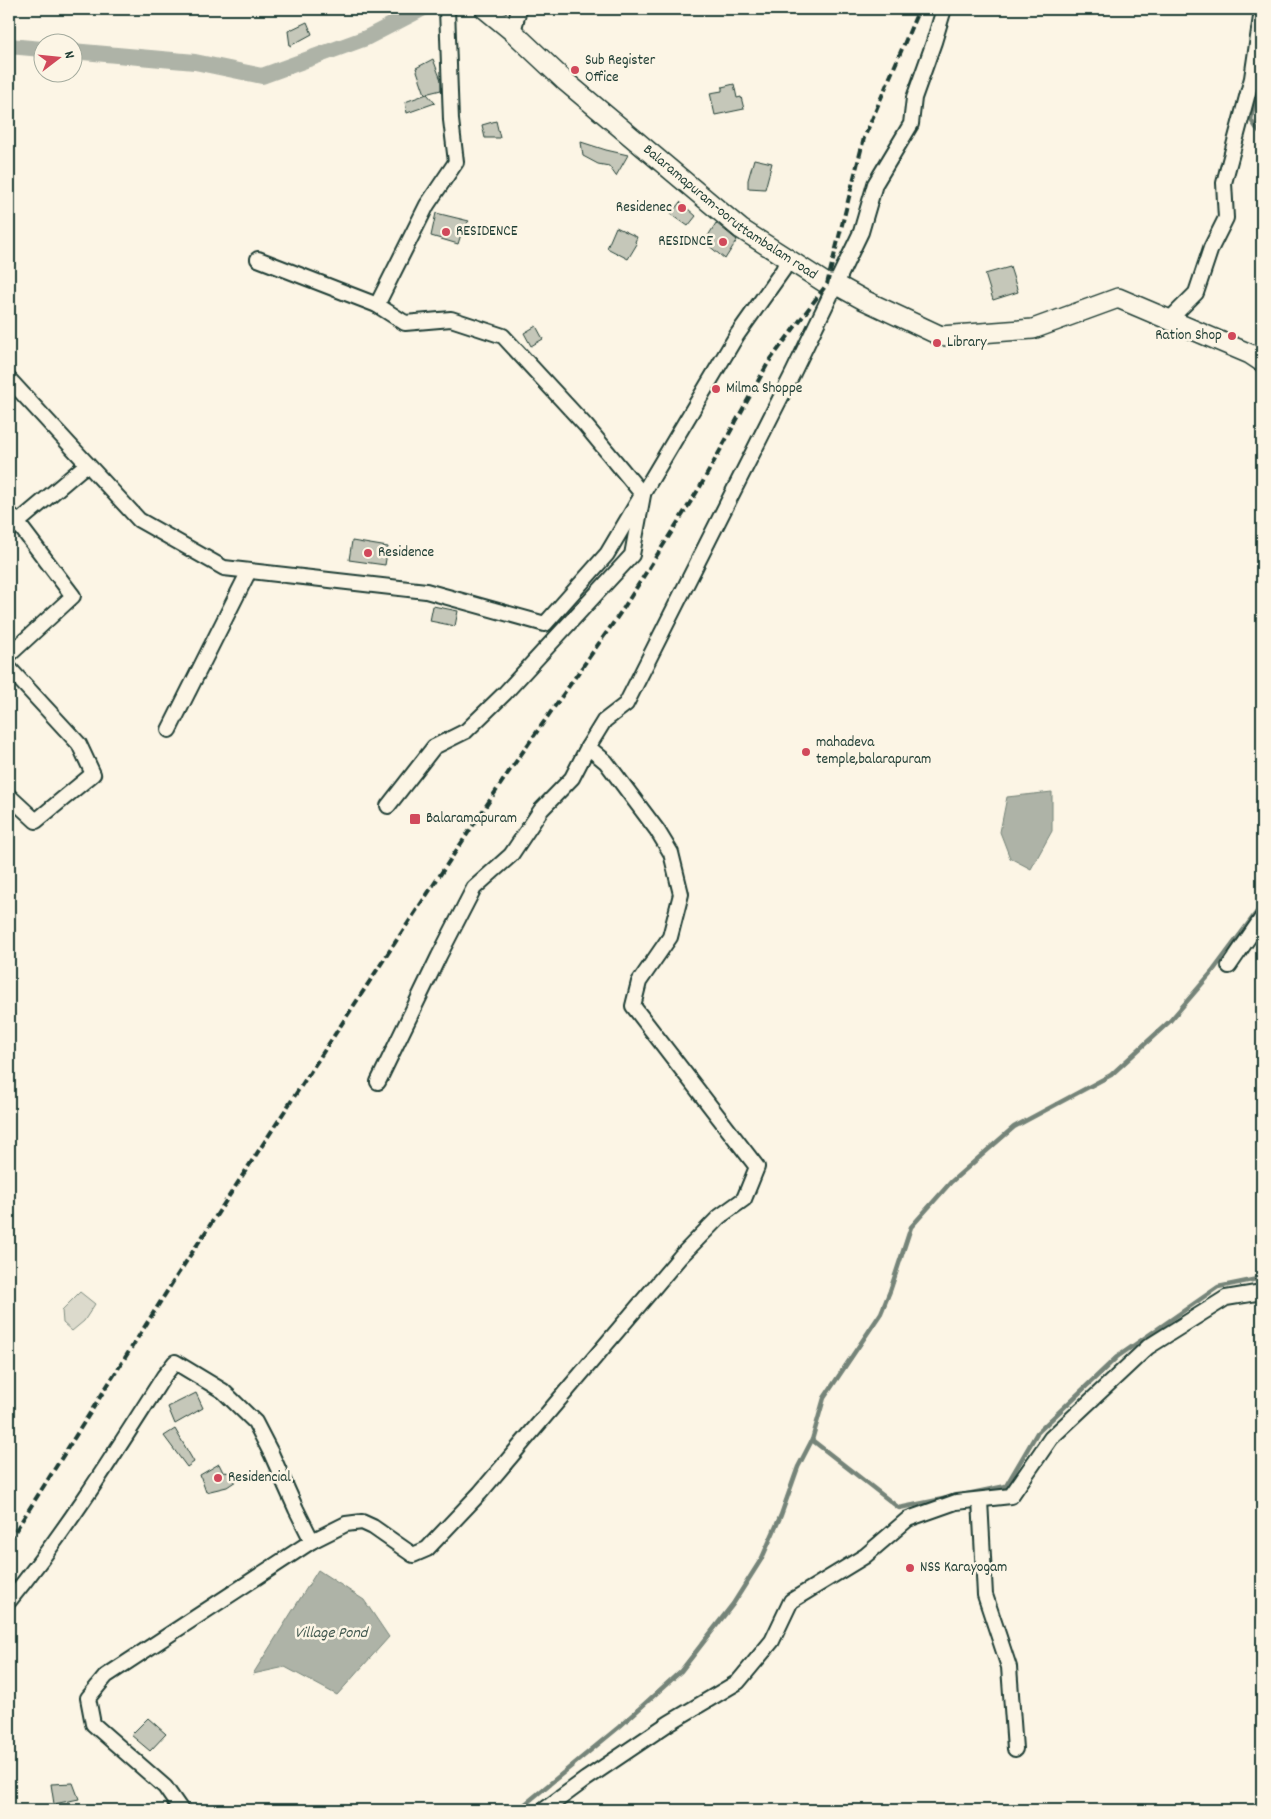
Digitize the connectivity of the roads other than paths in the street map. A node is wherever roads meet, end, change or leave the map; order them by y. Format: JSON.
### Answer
{"nodes":[{"id":1,"x":447,"y":9,"type":"edge"},
{"id":2,"x":485,"y":9,"type":"edge"},
{"id":3,"x":519,"y":9,"type":"edge"},
{"id":4,"x":944,"y":9,"type":"edge"},
{"id":5,"x":1262,"y":10,"type":"edge"},
{"id":6,"x":513,"y":32,"type":"junction"},
{"id":7,"x":788,"y":258,"type":"junction"},
{"id":8,"x":258,"y":259,"type":"dead end"},
{"id":9,"x":835,"y":284,"type":"junction"},
{"id":10,"x":377,"y":305,"type":"junction"},
{"id":11,"x":1169,"y":320,"type":"junction"},
{"id":12,"x":1262,"y":362,"type":"edge"},
{"id":13,"x":9,"y":378,"type":"edge"},
{"id":14,"x":87,"y":464,"type":"junction"},
{"id":15,"x":642,"y":496,"type":"junction"},
{"id":16,"x":12,"y":522,"type":"edge"},
{"id":17,"x":249,"y":571,"type":"junction"},
{"id":18,"x":9,"y":655,"type":"edge"},
{"id":19,"x":9,"y":668,"type":"edge"},
{"id":20,"x":169,"y":730,"type":"dead end"},
{"id":21,"x":588,"y":747,"type":"junction"},
{"id":22,"x":9,"y":796,"type":"edge"},
{"id":23,"x":388,"y":806,"type":"dead end"},
{"id":24,"x":1262,"y":918,"type":"edge"},
{"id":25,"x":1228,"y":966,"type":"dead end"},
{"id":26,"x":378,"y":1082,"type":"dead end"},
{"id":27,"x":1262,"y":1292,"type":"edge"},
{"id":28,"x":980,"y":1500,"type":"junction"},
{"id":29,"x":312,"y":1541,"type":"junction"},
{"id":30,"x":9,"y":1601,"type":"edge"},
{"id":31,"x":1016,"y":1749,"type":"dead end"},
{"id":32,"x":181,"y":1810,"type":"edge"},
{"id":33,"x":544,"y":1810,"type":"edge"}],
"edges":[{"from":1,"to":10,"type":"street"},
{"from":2,"to":6,"type":"main road","name":"Balaramapuram-ooruttambalam road"},
{"from":3,"to":6,"type":"street"},
{"from":4,"to":9,"type":"street"},
{"from":5,"to":11,"type":"street"},
{"from":6,"to":7,"type":"main road","name":"Balaramapuram-ooruttambalam road"},
{"from":7,"to":9,"type":"main road","name":"Balaramapuram-ooruttambalam road"},
{"from":7,"to":15,"type":"street"},
{"from":8,"to":10,"type":"street"},
{"from":9,"to":11,"type":"main road","name":"Balaramapuram-ooruttambalam road"},
{"from":9,"to":21,"type":"street"},
{"from":10,"to":15,"type":"street"},
{"from":11,"to":12,"type":"main road","name":"Balaramapuram-ooruttambalam road"},
{"from":13,"to":14,"type":"street"},
{"from":14,"to":16,"type":"street"},
{"from":14,"to":17,"type":"street"},
{"from":15,"to":17,"type":"street"},
{"from":15,"to":23,"type":"street"},
{"from":16,"to":18,"type":"street"},
{"from":17,"to":20,"type":"street"},
{"from":19,"to":22,"type":"street"},
{"from":21,"to":26,"type":"street"},
{"from":21,"to":29,"type":"street"},
{"from":24,"to":25,"type":"street"},
{"from":27,"to":28,"type":"street"},
{"from":28,"to":31,"type":"street"},
{"from":28,"to":33,"type":"street"},
{"from":29,"to":30,"type":"street"},
{"from":29,"to":32,"type":"street"}]}
